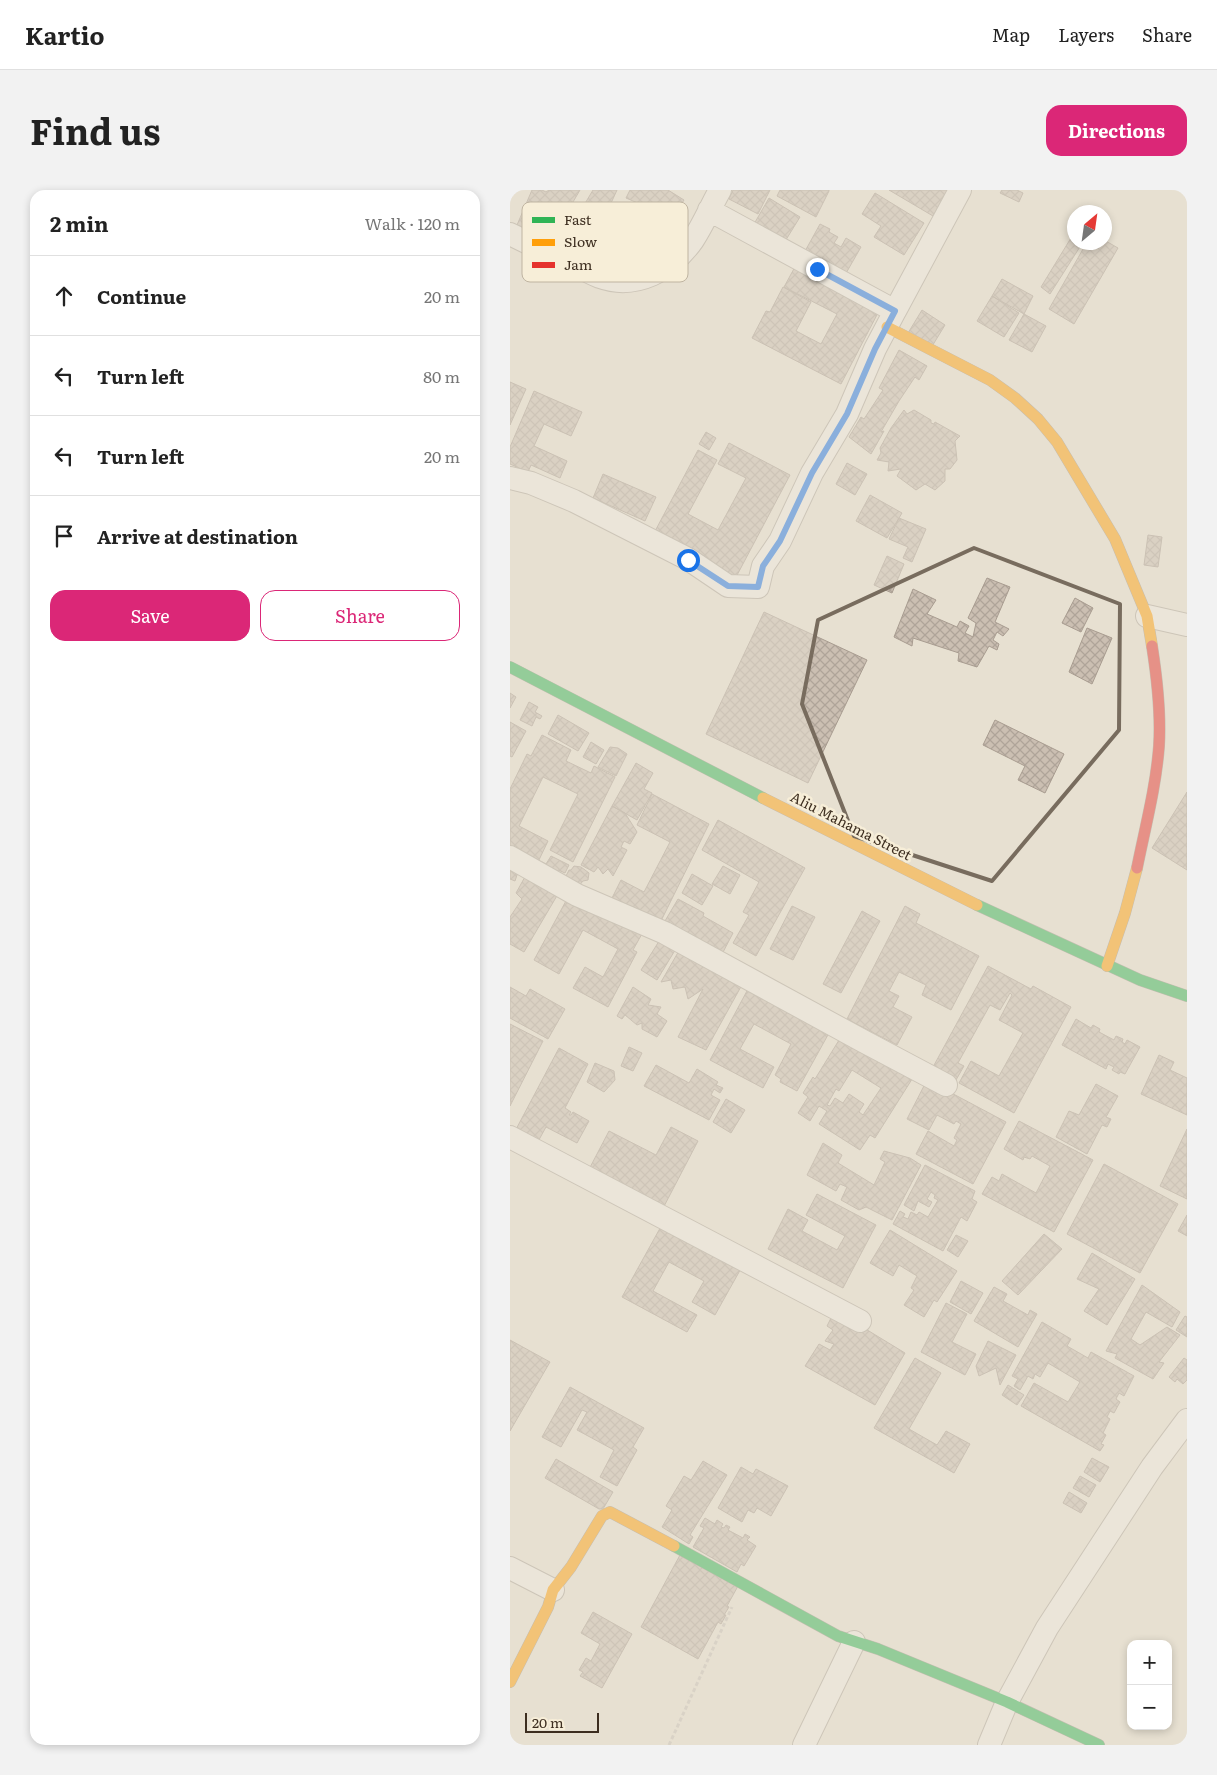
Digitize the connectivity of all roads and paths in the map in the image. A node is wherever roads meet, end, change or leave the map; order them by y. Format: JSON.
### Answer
{"nodes":[{"id":1,"x":720,"y":190,"type":"edge"},
{"id":2,"x":960,"y":190,"type":"edge"},
{"id":3,"x":709,"y":210,"type":"junction"},
{"id":4,"x":510,"y":234,"type":"edge"},
{"id":5,"x":522,"y":240,"type":"edge"},
{"id":6,"x":688,"y":246,"type":"edge"},
{"id":7,"x":891,"y":319,"type":"junction"},
{"id":8,"x":510,"y":478,"type":"edge"},
{"id":9,"x":1147,"y":616,"type":"junction"},
{"id":10,"x":1187,"y":625,"type":"edge"},
{"id":11,"x":510,"y":666,"type":"edge"},
{"id":12,"x":510,"y":857,"type":"edge"},
{"id":13,"x":1107,"y":966,"type":"junction"},
{"id":14,"x":1187,"y":996,"type":"edge"},
{"id":15,"x":946,"y":1085,"type":"dead end"},
{"id":16,"x":510,"y":1138,"type":"edge"},
{"id":17,"x":860,"y":1321,"type":"dead end"},
{"id":18,"x":1187,"y":1420,"type":"edge"},
{"id":19,"x":510,"y":1568,"type":"edge"},
{"id":20,"x":743,"y":1585,"type":"junction"},
{"id":21,"x":553,"y":1590,"type":"junction"},
{"id":22,"x":854,"y":1642,"type":"junction"},
{"id":23,"x":510,"y":1682,"type":"edge"},
{"id":24,"x":1007,"y":1702,"type":"junction"},
{"id":25,"x":669,"y":1745,"type":"edge"},
{"id":26,"x":804,"y":1745,"type":"edge"},
{"id":27,"x":989,"y":1745,"type":"edge"},
{"id":28,"x":1099,"y":1745,"type":"edge"}],
"edges":[{"from":1,"to":3,"type":"street"},
{"from":2,"to":7,"type":"street"},
{"from":3,"to":6,"type":"street"},
{"from":3,"to":7,"type":"street"},
{"from":4,"to":5,"type":"street"},
{"from":7,"to":8,"type":"street"},
{"from":7,"to":9,"type":"street"},
{"from":9,"to":10,"type":"street"},
{"from":9,"to":13,"type":"street"},
{"from":11,"to":13,"type":"street","name":"Aliu Mahama Street"},
{"from":12,"to":15,"type":"street"},
{"from":13,"to":14,"type":"street","name":"Aliu Mahama Street"},
{"from":16,"to":17,"type":"street"},
{"from":18,"to":24,"type":"street"},
{"from":19,"to":21,"type":"street"},
{"from":20,"to":21,"type":"street"},
{"from":20,"to":22,"type":"street"},
{"from":20,"to":25,"type":"path"},
{"from":21,"to":23,"type":"street"},
{"from":22,"to":24,"type":"street"},
{"from":22,"to":26,"type":"street"},
{"from":24,"to":27,"type":"street"},
{"from":24,"to":28,"type":"street"}]}
